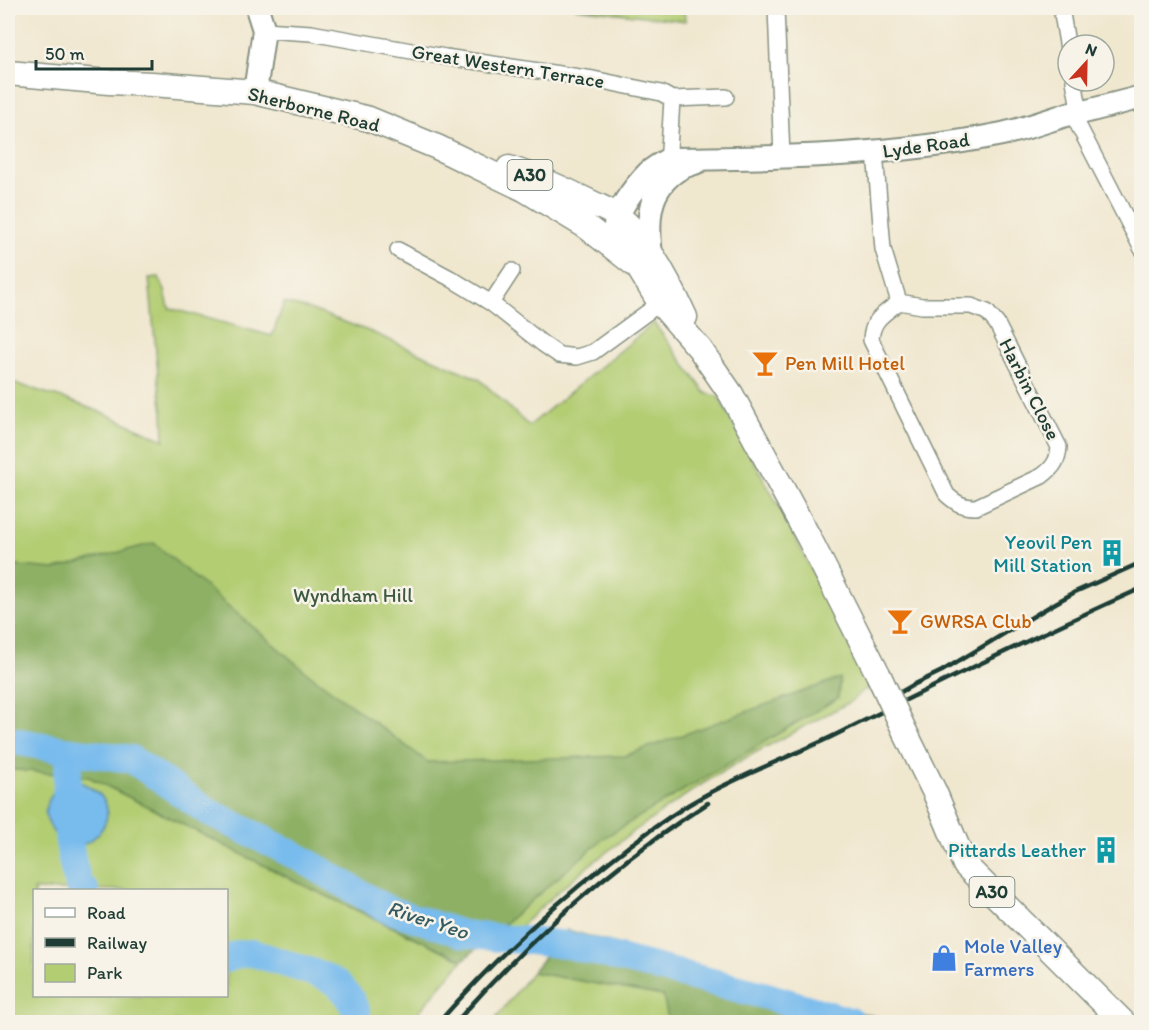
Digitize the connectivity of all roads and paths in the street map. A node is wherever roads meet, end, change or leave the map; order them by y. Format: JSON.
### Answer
{"nodes":[{"id":1,"x":257,"y":8,"type":"edge"},
{"id":2,"x":776,"y":8,"type":"edge"},
{"id":3,"x":1060,"y":8,"type":"edge"},
{"id":4,"x":264,"y":30,"type":"junction"},
{"id":5,"x":1065,"y":33,"type":"edge"},
{"id":6,"x":8,"y":73,"type":"edge"},
{"id":7,"x":255,"y":92,"type":"junction"},
{"id":8,"x":1075,"y":93,"type":"edge"},
{"id":9,"x":726,"y":97,"type":"dead end"},
{"id":10,"x":1142,"y":97,"type":"edge"},
{"id":11,"x":672,"y":99,"type":"junction"},
{"id":12,"x":1076,"y":113,"type":"junction"},
{"id":13,"x":437,"y":147,"type":"junction"},
{"id":14,"x":875,"y":152,"type":"junction"},
{"id":15,"x":782,"y":157,"type":"junction"},
{"id":16,"x":669,"y":169,"type":"junction"},
{"id":17,"x":629,"y":222,"type":"junction"},
{"id":18,"x":587,"y":227,"type":"junction"},
{"id":19,"x":1142,"y":249,"type":"edge"},
{"id":20,"x":398,"y":250,"type":"dead end"},
{"id":21,"x":644,"y":261,"type":"junction"},
{"id":22,"x":512,"y":271,"type":"dead end"},
{"id":23,"x":491,"y":303,"type":"junction"},
{"id":24,"x":660,"y":303,"type":"junction"},
{"id":25,"x":899,"y":303,"type":"junction"},
{"id":26,"x":700,"y":349,"type":"junction"},
{"id":27,"x":1123,"y":1023,"type":"edge"}],
"edges":[{"from":1,"to":4,"type":"street"},
{"from":2,"to":15,"type":"street"},
{"from":3,"to":5,"type":"street"},
{"from":4,"to":7,"type":"street"},
{"from":4,"to":11,"type":"street","name":"Great Western Terrace"},
{"from":6,"to":7,"type":"main road","name":"Sherborne Road","number":"A30"},
{"from":7,"to":13,"type":"main road","name":"Sherborne Road","number":"A30"},
{"from":8,"to":12,"type":"street"},
{"from":9,"to":11,"type":"street"},
{"from":10,"to":12,"type":"street","name":"Lyde Road"},
{"from":11,"to":16,"type":"street"},
{"from":12,"to":14,"type":"street","name":"Lyde Road"},
{"from":12,"to":19,"type":"street"},
{"from":13,"to":17,"type":"main road","name":"Sherborne Road","number":"A30"},
{"from":13,"to":18,"type":"main road","name":"Sherborne Road","number":"A30"},
{"from":14,"to":15,"type":"street","name":"Lyde Road"},
{"from":14,"to":25,"type":"street"},
{"from":15,"to":16,"type":"street","name":"Lyde Road"},
{"from":16,"to":17,"type":"street"},
{"from":16,"to":17,"type":"street"},
{"from":17,"to":18,"type":"street"},
{"from":17,"to":21,"type":"main road","number":"A30"},
{"from":18,"to":21,"type":"main road","number":"A30"},
{"from":20,"to":23,"type":"street"},
{"from":21,"to":24,"type":"main road","number":"A30"},
{"from":21,"to":26,"type":"main road","number":"A30"},
{"from":22,"to":23,"type":"street"},
{"from":23,"to":24,"type":"street"},
{"from":24,"to":26,"type":"main road","number":"A30"},
{"from":25,"to":25,"type":"street","name":"Harbin Close"},
{"from":26,"to":27,"type":"main road","number":"A30","bridge":true}]}
